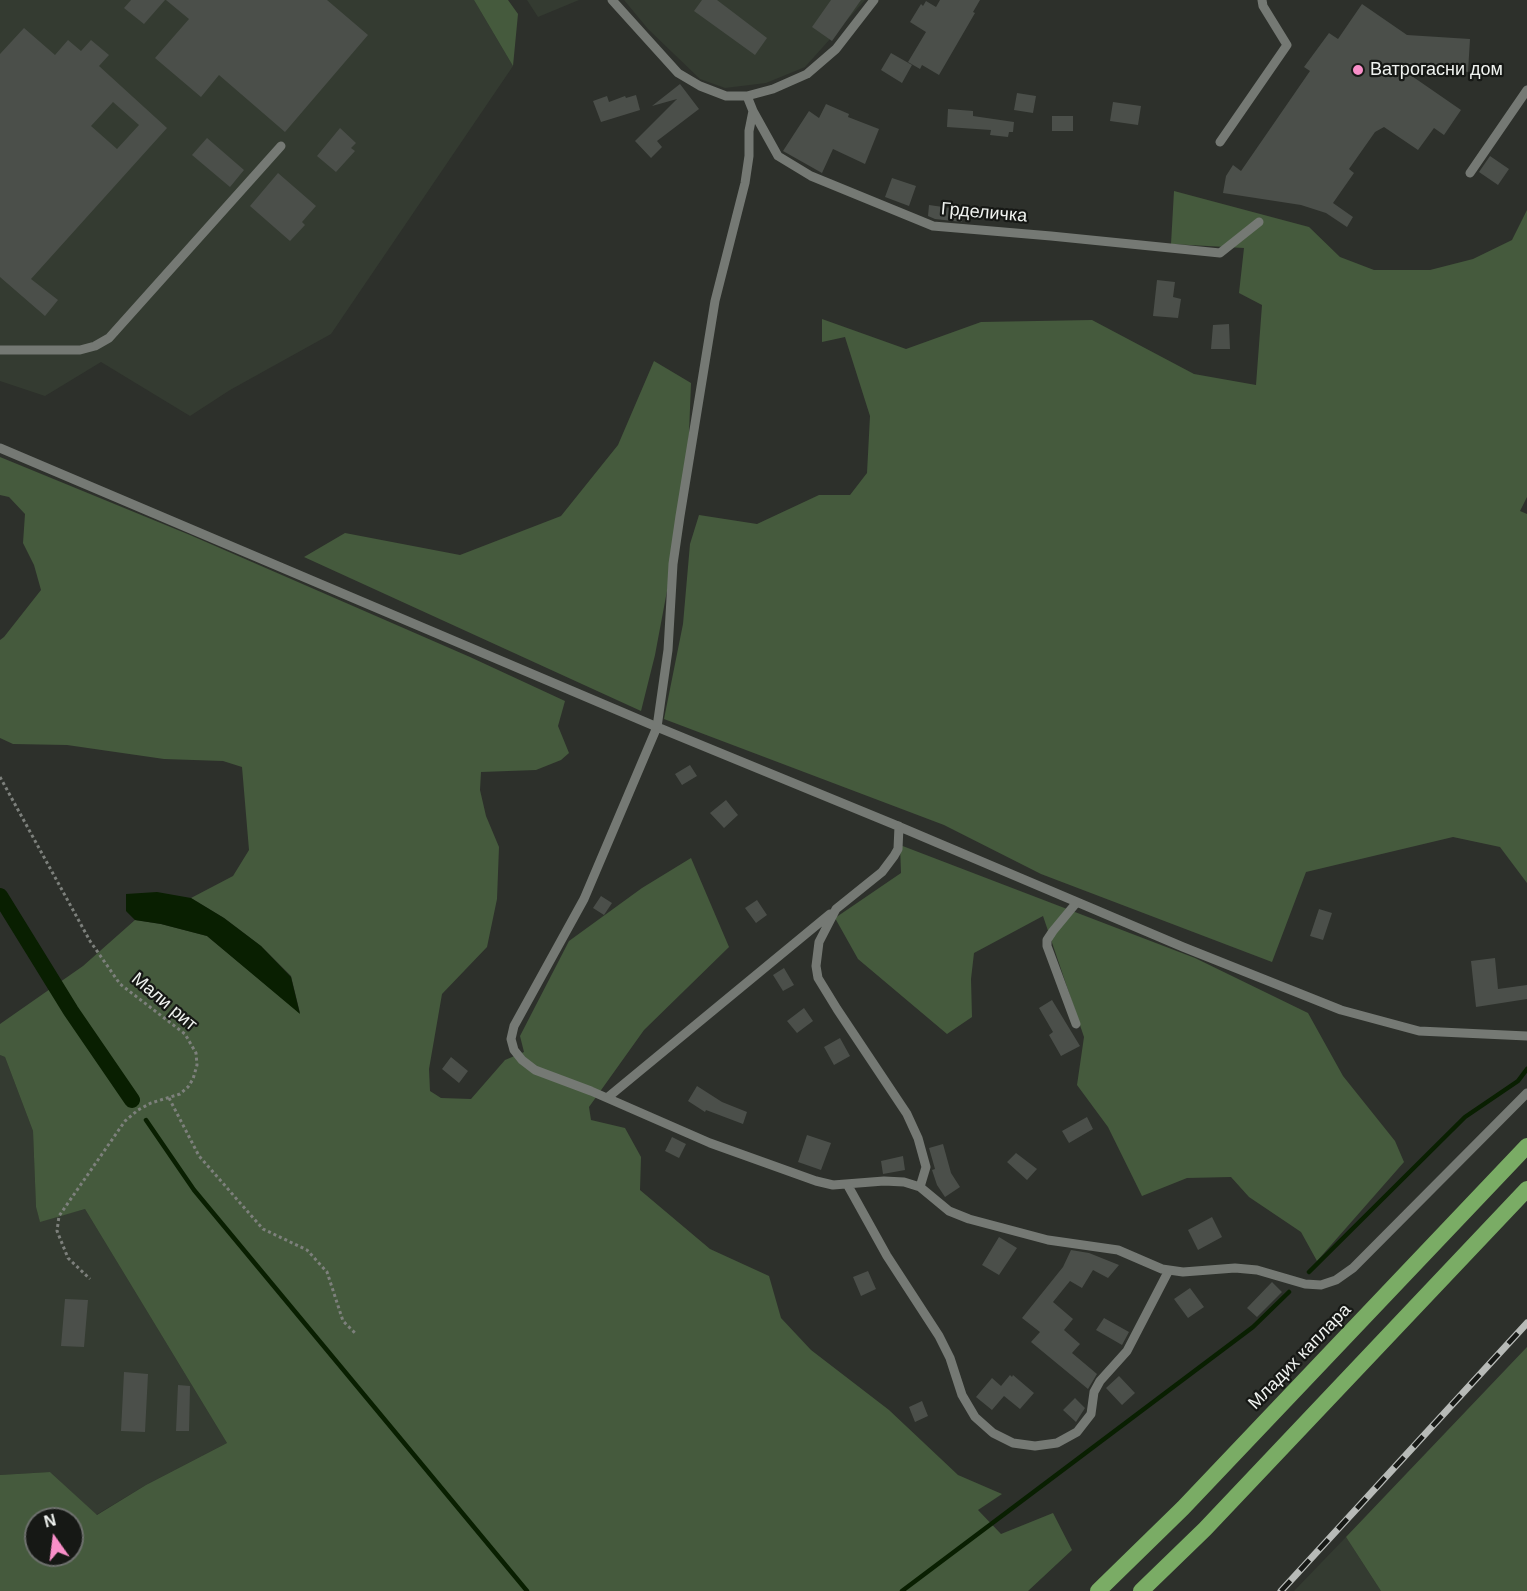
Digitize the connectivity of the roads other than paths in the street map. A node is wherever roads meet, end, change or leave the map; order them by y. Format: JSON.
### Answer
{"nodes":[{"id":1,"x":612,"y":0,"type":"edge"},
{"id":2,"x":874,"y":0,"type":"edge"},
{"id":3,"x":1262,"y":0,"type":"edge"},
{"id":4,"x":1527,"y":90,"type":"edge"},
{"id":5,"x":747,"y":96,"type":"junction"},
{"id":6,"x":753,"y":111,"type":"junction"},
{"id":7,"x":1220,"y":142,"type":"dead end"},
{"id":8,"x":281,"y":146,"type":"dead end"},
{"id":9,"x":1470,"y":173,"type":"dead end"},
{"id":10,"x":1259,"y":222,"type":"dead end"},
{"id":11,"x":0,"y":350,"type":"edge"},
{"id":12,"x":0,"y":447,"type":"edge"},
{"id":13,"x":657,"y":727,"type":"junction"},
{"id":14,"x":899,"y":826,"type":"junction"},
{"id":15,"x":1077,"y":902,"type":"junction"},
{"id":16,"x":836,"y":909,"type":"junction"},
{"id":17,"x":1076,"y":1023,"type":"dead end"},
{"id":18,"x":1527,"y":1036,"type":"edge"},
{"id":19,"x":1527,"y":1093,"type":"edge"},
{"id":20,"x":607,"y":1098,"type":"junction"},
{"id":21,"x":1527,"y":1146,"type":"edge"},
{"id":22,"x":847,"y":1184,"type":"junction"},
{"id":23,"x":920,"y":1187,"type":"junction"},
{"id":24,"x":1527,"y":1189,"type":"edge"},
{"id":25,"x":1169,"y":1270,"type":"junction"},
{"id":26,"x":1098,"y":1591,"type":"edge"},
{"id":27,"x":1141,"y":1591,"type":"edge"}],
"edges":[{"from":1,"to":5,"type":"lane"},
{"from":2,"to":5,"type":"lane"},
{"from":3,"to":7,"type":"lane"},
{"from":4,"to":9,"type":"lane"},
{"from":5,"to":6,"type":"lane","name":"Грделичка"},
{"from":6,"to":10,"type":"lane","name":"Грделичка"},
{"from":6,"to":13,"type":"lane"},
{"from":8,"to":11,"type":"lane"},
{"from":12,"to":13,"type":"lane"},
{"from":13,"to":14,"type":"lane"},
{"from":13,"to":20,"type":"lane"},
{"from":14,"to":15,"type":"lane"},
{"from":14,"to":16,"type":"lane"},
{"from":15,"to":17,"type":"lane"},
{"from":15,"to":18,"type":"lane"},
{"from":16,"to":20,"type":"lane"},
{"from":16,"to":23,"type":"lane"},
{"from":19,"to":25,"type":"lane"},
{"from":20,"to":22,"type":"lane"},
{"from":21,"to":26,"type":"highway","name":"Младих каплара"},
{"from":22,"to":23,"type":"lane"},
{"from":22,"to":25,"type":"lane"},
{"from":23,"to":25,"type":"lane"},
{"from":24,"to":27,"type":"highway"}]}
